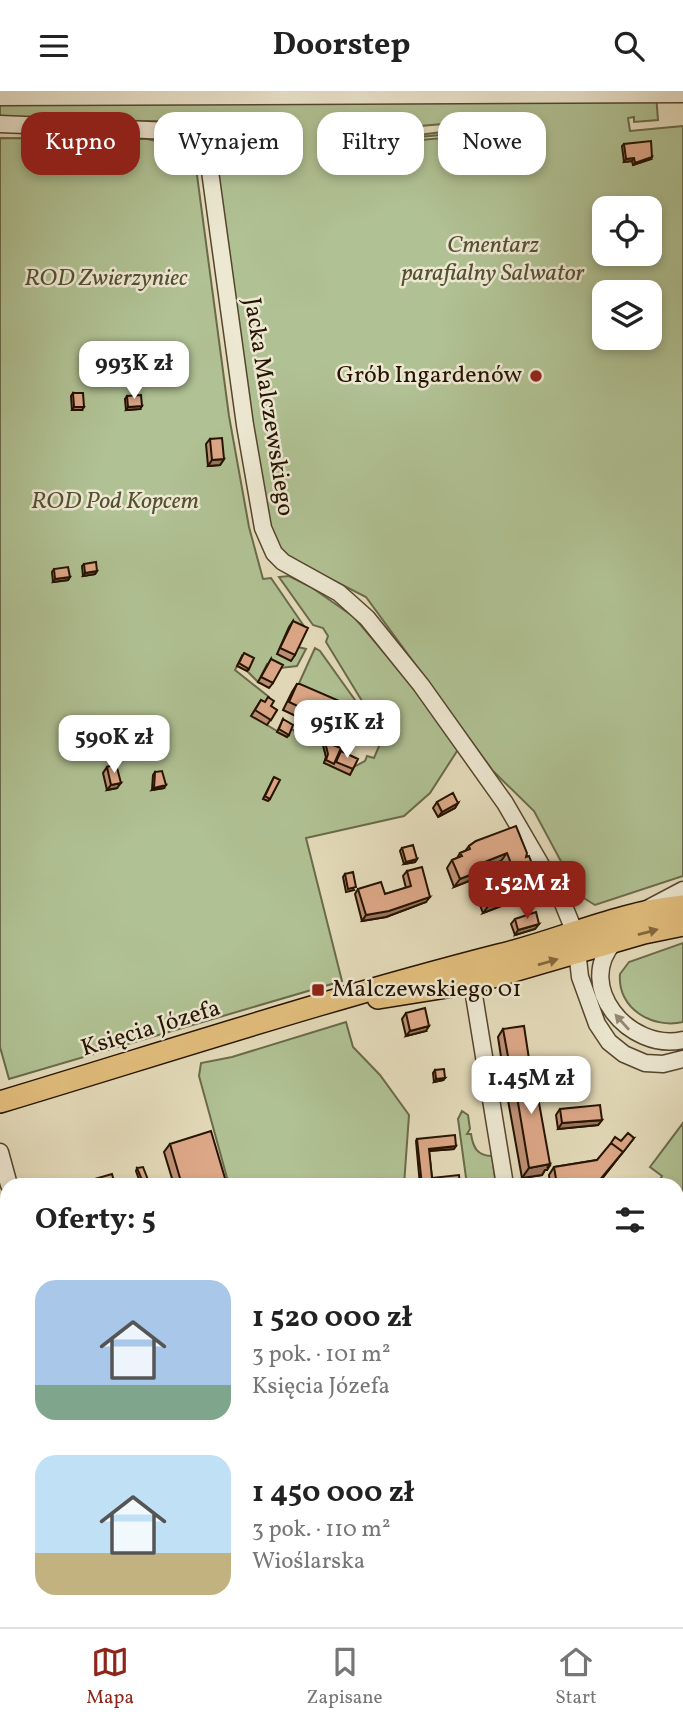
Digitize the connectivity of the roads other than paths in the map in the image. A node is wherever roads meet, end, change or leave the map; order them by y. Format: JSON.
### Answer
{"nodes":[{"id":1,"x":683,"y":94,"type":"edge"},
{"id":2,"x":0,"y":97,"type":"edge"},
{"id":3,"x":0,"y":124,"type":"edge"},
{"id":4,"x":683,"y":890,"type":"edge"},
{"id":5,"x":683,"y":906,"type":"edge"},
{"id":6,"x":647,"y":909,"type":"junction"},
{"id":7,"x":683,"y":925,"type":"edge"},
{"id":8,"x":614,"y":942,"type":"junction"},
{"id":9,"x":576,"y":943,"type":"junction"},
{"id":10,"x":500,"y":955,"type":"junction"},
{"id":11,"x":447,"y":968,"type":"junction"},
{"id":12,"x":472,"y":983,"type":"junction"},
{"id":13,"x":317,"y":1005,"type":"junction"},
{"id":14,"x":683,"y":1039,"type":"edge"},
{"id":15,"x":683,"y":1059,"type":"edge"},
{"id":16,"x":0,"y":1102,"type":"edge"},
{"id":17,"x":0,"y":1146,"type":"edge"},
{"id":18,"x":0,"y":1152,"type":"edge"},
{"id":19,"x":7,"y":1178,"type":"edge"},
{"id":20,"x":504,"y":1178,"type":"edge"}],
"edges":[{"from":1,"to":2,"type":"street"},
{"from":3,"to":9,"type":"street","name":"Jacka Malczewskiego"},
{"from":4,"to":6,"type":"street","name":"Księcia Józefa"},
{"from":5,"to":6,"type":"main road"},
{"from":6,"to":9,"type":"main road","name":"Księcia Józefa"},
{"from":8,"to":7,"type":"main road","name":"Księcia Józefa","one_way":true},
{"from":8,"to":9,"type":"main road","name":"Księcia Józefa"},
{"from":14,"to":8,"type":"street","one_way":true},
{"from":9,"to":10,"type":"main road","name":"Księcia Józefa"},
{"from":12,"to":9,"type":"main road","name":"Księcia Józefa","one_way":true},
{"from":9,"to":15,"type":"street"},
{"from":10,"to":11,"type":"main road","name":"Księcia Józefa"},
{"from":10,"to":12,"type":"street"},
{"from":11,"to":12,"type":"street"},
{"from":11,"to":13,"type":"main road","name":"Księcia Józefa"},
{"from":12,"to":13,"type":"main road","name":"Księcia Józefa"},
{"from":12,"to":20,"type":"street"},
{"from":13,"to":16,"type":"main road","name":"Księcia Józefa"},
{"from":17,"to":18,"type":"street"},
{"from":18,"to":19,"type":"street"}]}
